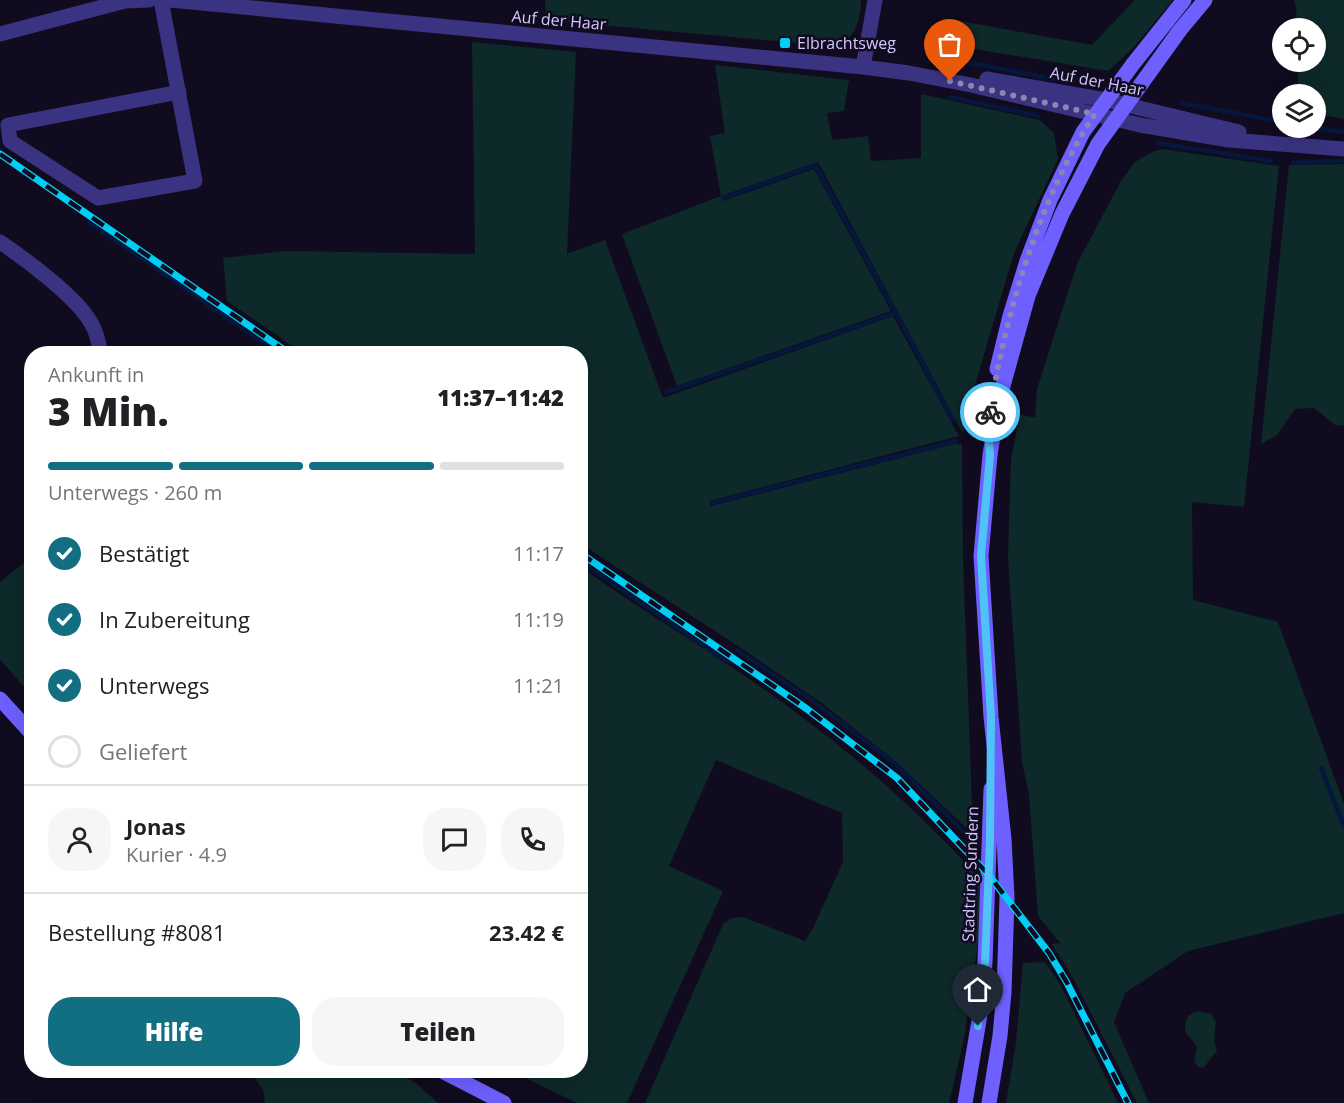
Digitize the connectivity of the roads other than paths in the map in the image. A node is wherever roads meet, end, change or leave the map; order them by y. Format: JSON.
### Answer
{"nodes":[{"id":1,"x":149,"y":0,"type":"edge"},
{"id":2,"x":161,"y":0,"type":"edge"},
{"id":3,"x":170,"y":0,"type":"edge"},
{"id":4,"x":875,"y":0,"type":"edge"},
{"id":5,"x":1184,"y":0,"type":"edge"},
{"id":6,"x":1205,"y":0,"type":"edge"},
{"id":7,"x":0,"y":34,"type":"edge"},
{"id":8,"x":863,"y":67,"type":"junction"},
{"id":9,"x":909,"y":73,"type":"junction"},
{"id":10,"x":179,"y":92,"type":"junction"},
{"id":11,"x":1106,"y":100,"type":"junction"},
{"id":12,"x":1125,"y":104,"type":"junction"},
{"id":13,"x":1095,"y":114,"type":"junction"},
{"id":14,"x":1114,"y":119,"type":"junction"},
{"id":15,"x":1274,"y":142,"type":"junction"},
{"id":16,"x":1344,"y":149,"type":"edge"},
{"id":17,"x":0,"y":242,"type":"edge"},
{"id":18,"x":99,"y":346,"type":"edge"},
{"id":19,"x":990,"y":455,"type":"junction"},
{"id":20,"x":0,"y":699,"type":"edge"},
{"id":21,"x":991,"y":717,"type":"junction"},
{"id":22,"x":24,"y":725,"type":"edge"},
{"id":23,"x":456,"y":1078,"type":"edge"},
{"id":24,"x":504,"y":1103,"type":"edge"},
{"id":25,"x":965,"y":1103,"type":"edge"},
{"id":26,"x":989,"y":1103,"type":"edge"}],
"edges":[{"from":1,"to":7,"type":"street"},
{"from":2,"to":10,"type":"street"},
{"from":3,"to":8,"type":"street","name":"Auf der Haar"},
{"from":4,"to":8,"type":"street"},
{"from":5,"to":11,"type":"main road","name":"Stadtring Sundern"},
{"from":6,"to":12,"type":"main road","name":"Stadtring Sundern"},
{"from":8,"to":9,"type":"street","name":"Auf der Haar"},
{"from":9,"to":11,"type":"street","name":"Auf der Haar"},
{"from":9,"to":13,"type":"street","name":"Auf der Haar"},
{"from":10,"to":10,"type":"street"},
{"from":11,"to":12,"type":"street","name":"Auf der Haar"},
{"from":11,"to":13,"type":"main road","name":"Stadtring Sundern"},
{"from":12,"to":14,"type":"main road","name":"Stadtring Sundern"},
{"from":12,"to":15,"type":"street","name":"Auf der Haar"},
{"from":13,"to":14,"type":"street","name":"Auf der Haar"},
{"from":13,"to":19,"type":"main road","name":"Stadtring Sundern"},
{"from":14,"to":15,"type":"street","name":"Auf der Haar"},
{"from":14,"to":19,"type":"main road","name":"Stadtring Sundern"},
{"from":15,"to":16,"type":"street","name":"Auf der Haar"},
{"from":17,"to":18,"type":"street"},
{"from":19,"to":21,"type":"main road","name":"Stadtring Sundern"},
{"from":20,"to":22,"type":"main road"},
{"from":21,"to":25,"type":"main road","name":"Stadtring Sundern"},
{"from":21,"to":26,"type":"main road","name":"Stadtring Sundern"},
{"from":23,"to":24,"type":"main road"}]}
